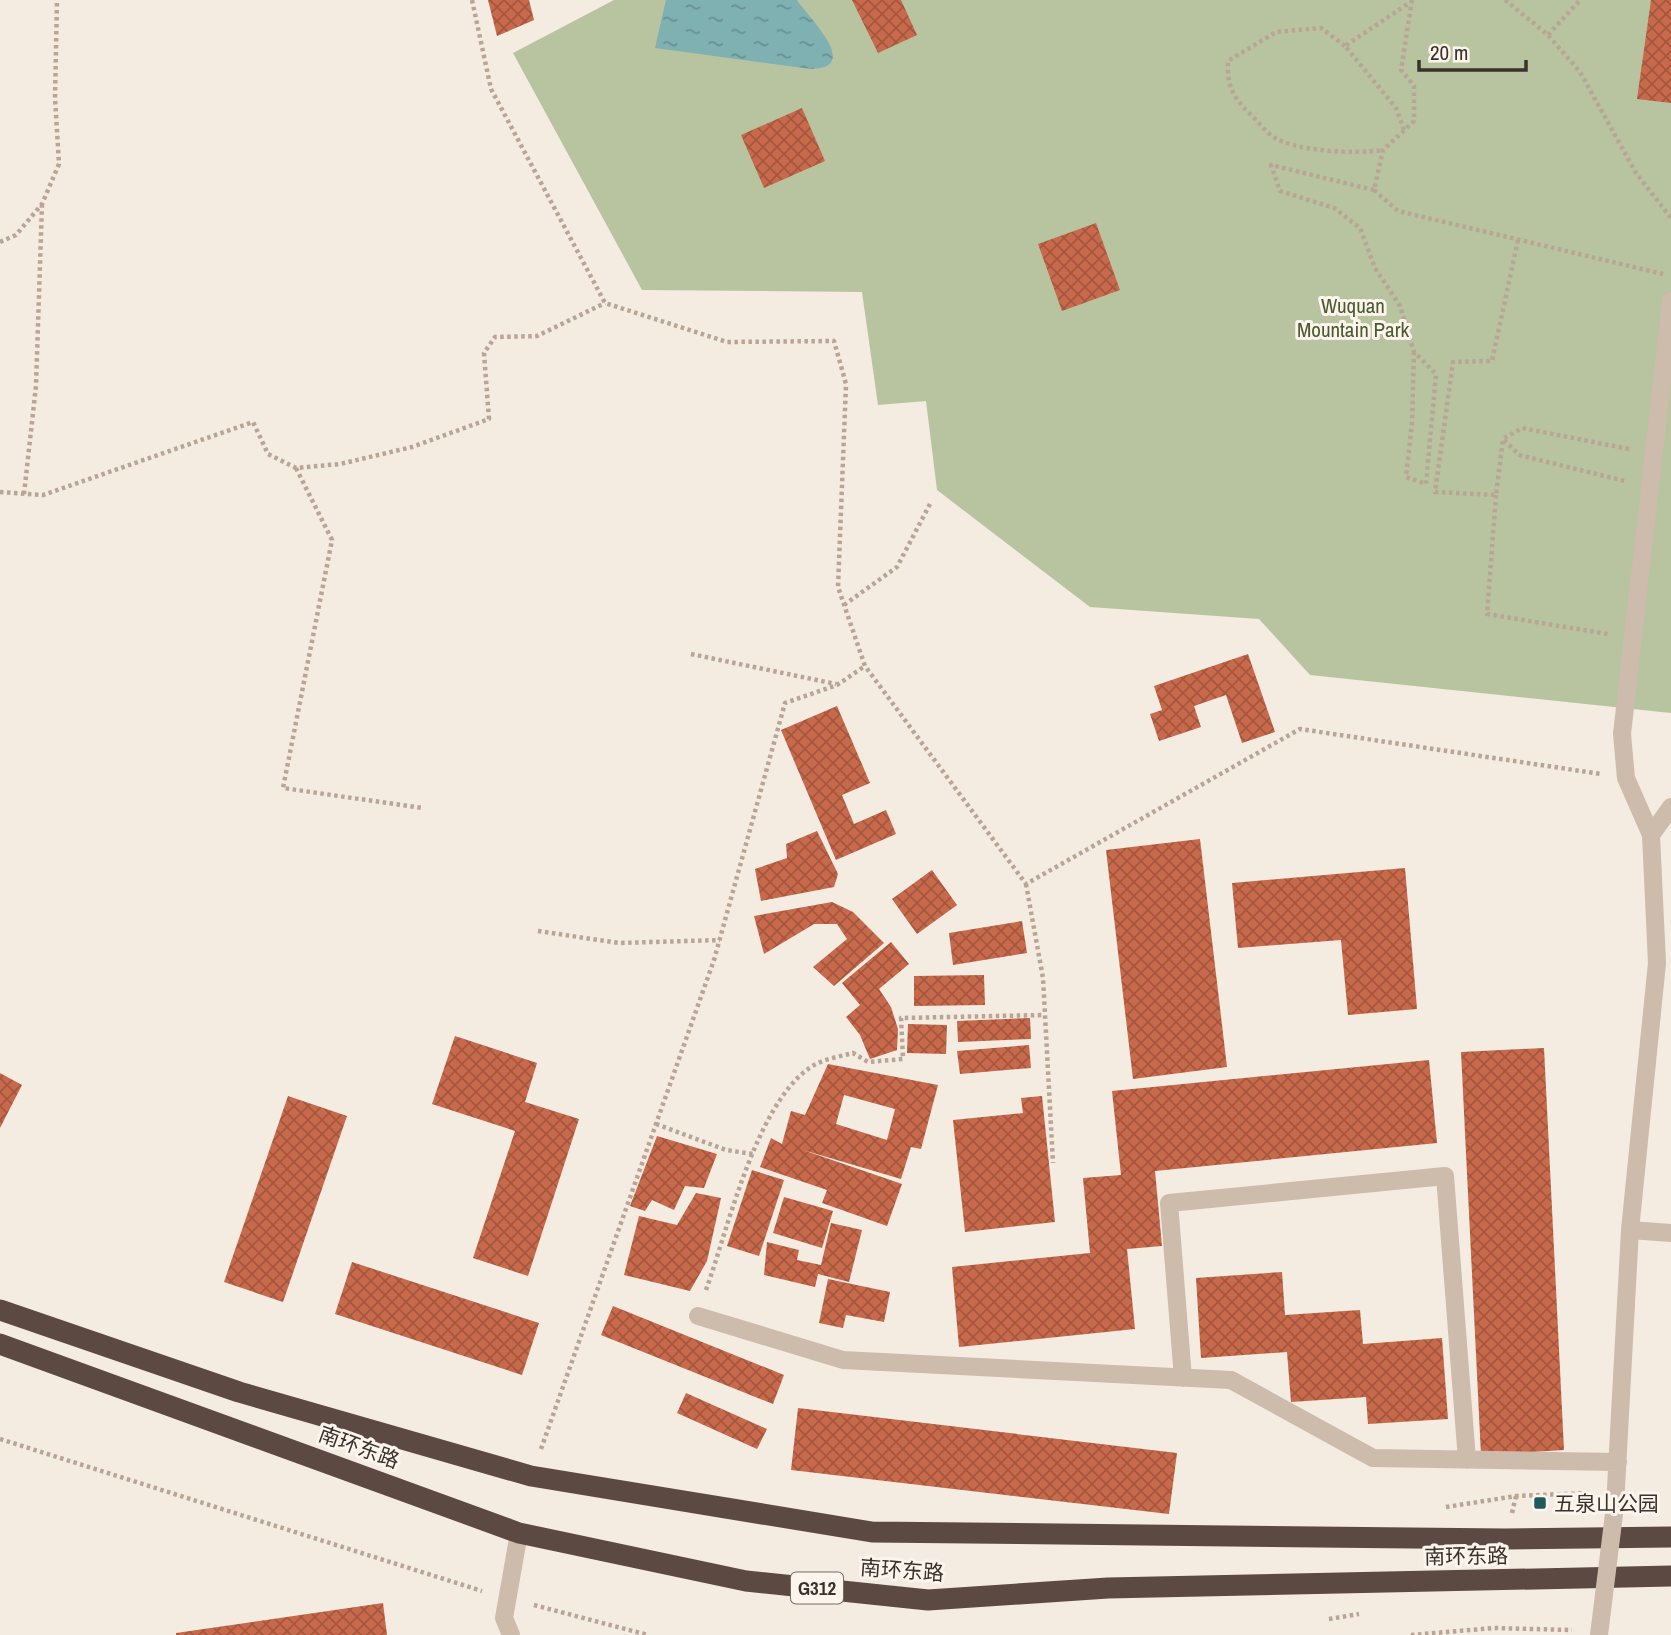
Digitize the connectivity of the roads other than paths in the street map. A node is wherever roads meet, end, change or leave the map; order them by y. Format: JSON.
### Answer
{"nodes":[{"id":1,"x":1671,"y":301,"type":"edge"},
{"id":2,"x":1671,"y":807,"type":"edge"},
{"id":3,"x":1651,"y":835,"type":"junction"},
{"id":4,"x":1664,"y":964,"type":"edge"},
{"id":5,"x":1630,"y":1230,"type":"junction"},
{"id":6,"x":1671,"y":1233,"type":"edge"},
{"id":7,"x":0,"y":1310,"type":"edge"},
{"id":8,"x":698,"y":1316,"type":"road end"},
{"id":9,"x":0,"y":1344,"type":"edge"},
{"id":10,"x":1183,"y":1378,"type":"junction"},
{"id":11,"x":1467,"y":1460,"type":"junction"},
{"id":12,"x":1618,"y":1462,"type":"junction"},
{"id":13,"x":519,"y":1533,"type":"junction"},
{"id":14,"x":1671,"y":1537,"type":"edge"},
{"id":15,"x":1671,"y":1576,"type":"edge"},
{"id":16,"x":1591,"y":1633,"type":"edge"},
{"id":17,"x":511,"y":1635,"type":"edge"}],
"edges":[{"from":1,"to":3,"type":"street"},
{"from":2,"to":3,"type":"street"},
{"from":3,"to":4,"type":"street"},
{"from":4,"to":5,"type":"street"},
{"from":5,"to":6,"type":"street"},
{"from":5,"to":12,"type":"street"},
{"from":7,"to":14,"type":"highway","name":"南环东路"},
{"from":8,"to":10,"type":"street"},
{"from":9,"to":13,"type":"highway","name":"南环东路","number":"G312"},
{"from":10,"to":11,"type":"street"},
{"from":10,"to":11,"type":"street"},
{"from":11,"to":12,"type":"street"},
{"from":12,"to":16,"type":"street","bridge":true},
{"from":13,"to":15,"type":"highway","name":"南环东路","number":"G312"},
{"from":13,"to":17,"type":"street"}]}
